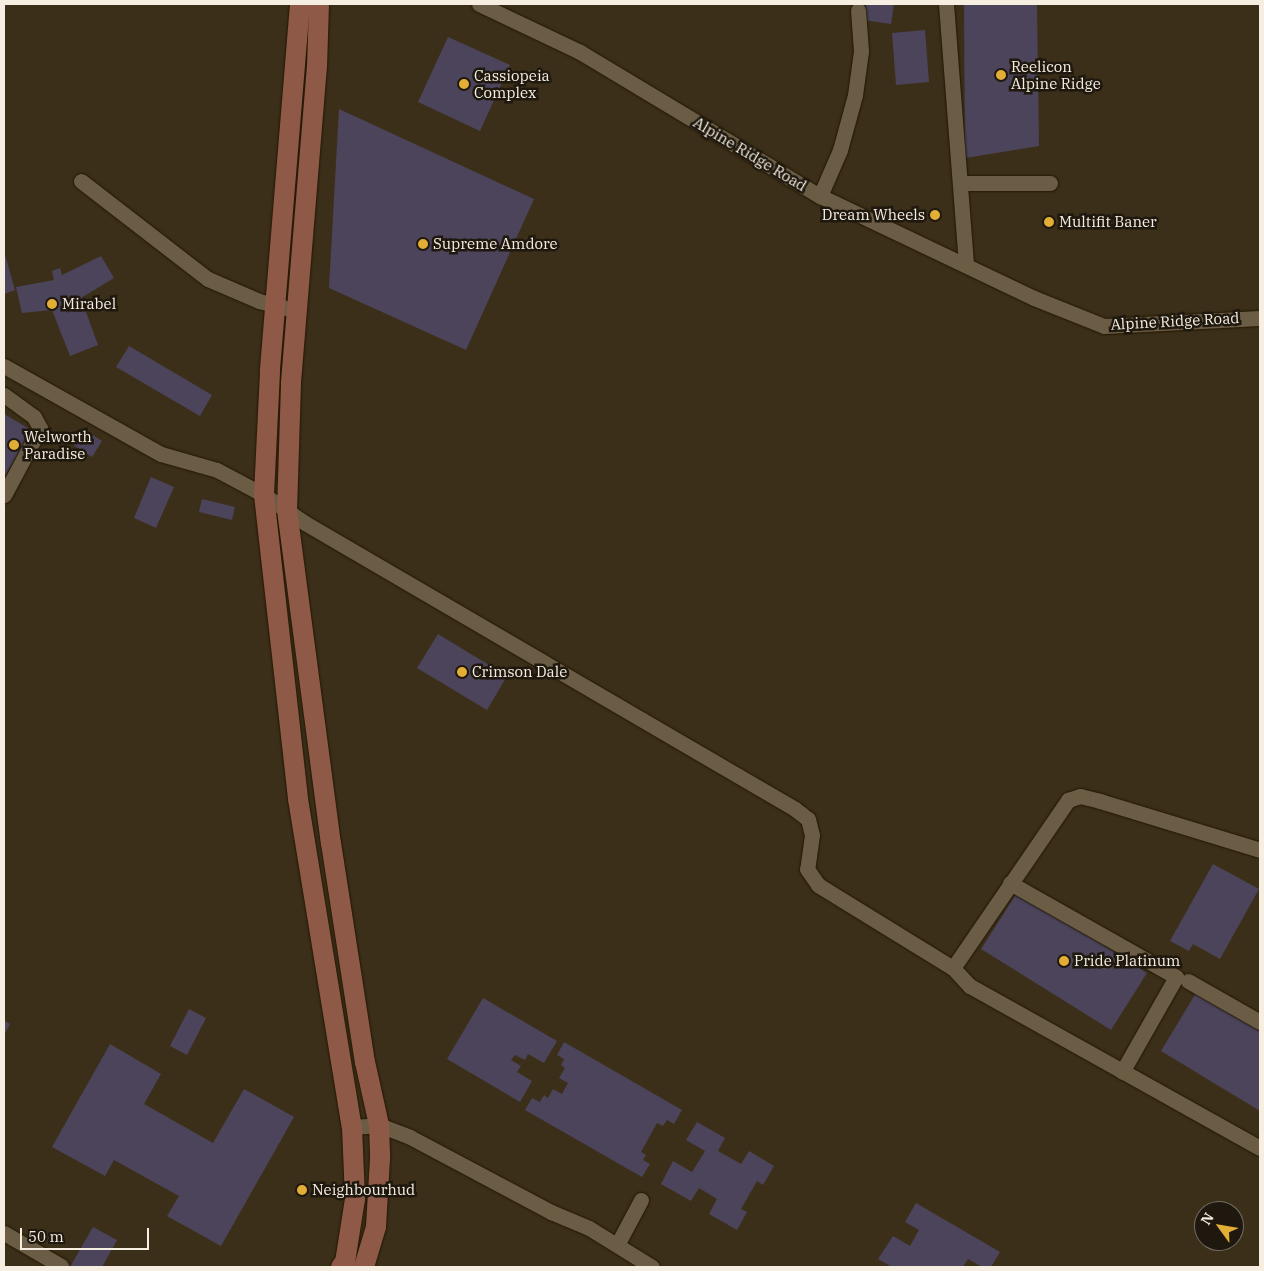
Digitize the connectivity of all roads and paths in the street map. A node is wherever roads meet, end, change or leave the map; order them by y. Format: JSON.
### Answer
{"nodes":[{"id":1,"x":300,"y":4,"type":"edge"},
{"id":2,"x":319,"y":4,"type":"edge"},
{"id":3,"x":479,"y":4,"type":"edge"},
{"id":4,"x":946,"y":4,"type":"edge"},
{"id":5,"x":858,"y":10,"type":"dead end"},
{"id":6,"x":81,"y":181,"type":"dead end"},
{"id":7,"x":960,"y":183,"type":"junction"},
{"id":8,"x":1050,"y":183,"type":"dead end"},
{"id":9,"x":820,"y":196,"type":"junction"},
{"id":10,"x":966,"y":264,"type":"junction"},
{"id":11,"x":275,"y":306,"type":"junction"},
{"id":12,"x":298,"y":311,"type":"junction"},
{"id":13,"x":1260,"y":318,"type":"edge"},
{"id":14,"x":4,"y":366,"type":"edge"},
{"id":15,"x":4,"y":395,"type":"edge"},
{"id":16,"x":4,"y":495,"type":"edge"},
{"id":17,"x":264,"y":495,"type":"junction"},
{"id":18,"x":287,"y":510,"type":"junction"},
{"id":19,"x":1260,"y":850,"type":"edge"},
{"id":20,"x":1010,"y":882,"type":"junction"},
{"id":21,"x":953,"y":968,"type":"junction"},
{"id":22,"x":1188,"y":981,"type":"dead end"},
{"id":23,"x":1260,"y":1022,"type":"edge"},
{"id":24,"x":1122,"y":1072,"type":"junction"},
{"id":25,"x":379,"y":1125,"type":"junction"},
{"id":26,"x":352,"y":1127,"type":"junction"},
{"id":27,"x":1260,"y":1148,"type":"edge"},
{"id":28,"x":641,"y":1200,"type":"dead end"},
{"id":29,"x":4,"y":1234,"type":"edge"},
{"id":30,"x":617,"y":1245,"type":"junction"},
{"id":31,"x":61,"y":1266,"type":"dead end"},
{"id":32,"x":341,"y":1267,"type":"edge"},
{"id":33,"x":364,"y":1267,"type":"edge"},
{"id":34,"x":652,"y":1267,"type":"edge"}],
"edges":[{"from":1,"to":11,"type":"street"},
{"from":2,"to":12,"type":"street"},
{"from":3,"to":9,"type":"street","name":"Alpine Ridge Road"},
{"from":4,"to":7,"type":"street"},
{"from":5,"to":9,"type":"street"},
{"from":6,"to":11,"type":"street"},
{"from":7,"to":8,"type":"street"},
{"from":7,"to":10,"type":"street"},
{"from":9,"to":10,"type":"street","name":"Alpine Ridge Road"},
{"from":10,"to":13,"type":"street","name":"Alpine Ridge Road"},
{"from":11,"to":12,"type":"street"},
{"from":11,"to":17,"type":"street"},
{"from":12,"to":18,"type":"street"},
{"from":14,"to":17,"type":"street"},
{"from":15,"to":16,"type":"street"},
{"from":17,"to":18,"type":"street"},
{"from":17,"to":26,"type":"street"},
{"from":18,"to":21,"type":"street"},
{"from":18,"to":25,"type":"street"},
{"from":19,"to":20,"type":"street"},
{"from":20,"to":21,"type":"street"},
{"from":20,"to":24,"type":"street"},
{"from":21,"to":24,"type":"street"},
{"from":22,"to":23,"type":"street"},
{"from":24,"to":27,"type":"street"},
{"from":25,"to":26,"type":"street"},
{"from":25,"to":30,"type":"street"},
{"from":25,"to":33,"type":"street"},
{"from":26,"to":32,"type":"street"},
{"from":28,"to":30,"type":"street"},
{"from":29,"to":31,"type":"street"},
{"from":30,"to":34,"type":"street"}]}
